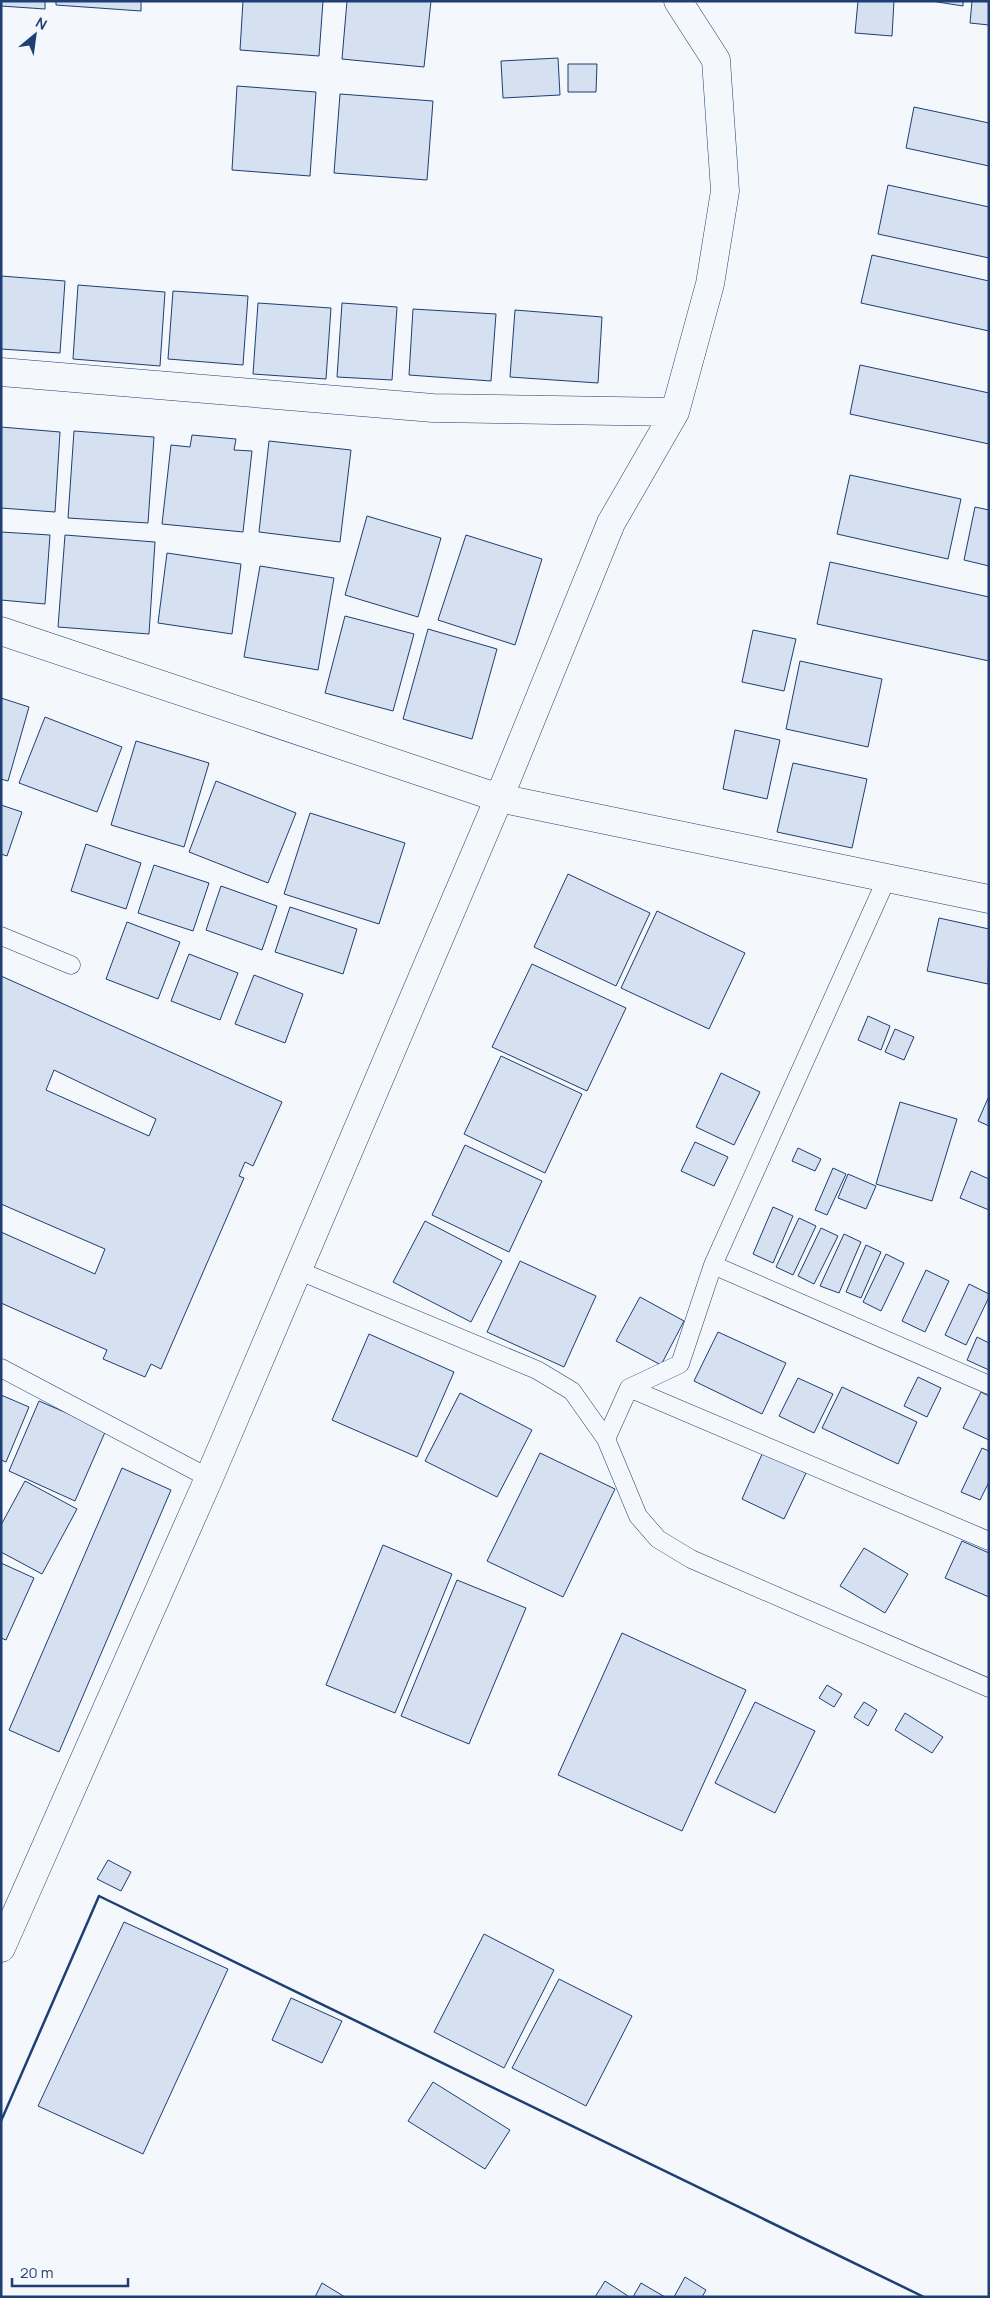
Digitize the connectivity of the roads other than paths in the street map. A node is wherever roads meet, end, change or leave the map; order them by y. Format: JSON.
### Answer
{"nodes":[{"id":1,"x":678,"y":1,"type":"edge"},
{"id":2,"x":1,"y":372,"type":"edge"},
{"id":3,"x":675,"y":412,"type":"junction"},
{"id":4,"x":1,"y":631,"type":"edge"},
{"id":5,"x":498,"y":798,"type":"junction"},
{"id":6,"x":887,"y":878,"type":"junction"},
{"id":7,"x":989,"y":899,"type":"edge"},
{"id":8,"x":1,"y":936,"type":"edge"},
{"id":9,"x":71,"y":965,"type":"dead end"},
{"id":10,"x":713,"y":1265,"type":"junction"},
{"id":11,"x":298,"y":1270,"type":"junction"},
{"id":12,"x":1,"y":1368,"type":"edge"},
{"id":13,"x":989,"y":1385,"type":"edge"},
{"id":14,"x":629,"y":1388,"type":"junction"},
{"id":15,"x":606,"y":1439,"type":"junction"},
{"id":16,"x":209,"y":1478,"type":"junction"},
{"id":17,"x":989,"y":1541,"type":"edge"},
{"id":18,"x":989,"y":1688,"type":"edge"},
{"id":19,"x":1,"y":1948,"type":"edge"}],
"edges":[{"from":1,"to":3,"type":"street"},
{"from":2,"to":3,"type":"street"},
{"from":3,"to":5,"type":"street"},
{"from":4,"to":5,"type":"street"},
{"from":5,"to":6,"type":"street"},
{"from":5,"to":11,"type":"street"},
{"from":6,"to":7,"type":"street"},
{"from":6,"to":10,"type":"lane"},
{"from":8,"to":9,"type":"lane"},
{"from":10,"to":13,"type":"lane"},
{"from":10,"to":14,"type":"lane"},
{"from":11,"to":15,"type":"lane"},
{"from":11,"to":16,"type":"street"},
{"from":12,"to":16,"type":"lane"},
{"from":14,"to":15,"type":"lane"},
{"from":14,"to":17,"type":"lane"},
{"from":15,"to":18,"type":"lane"},
{"from":16,"to":19,"type":"street"}]}
